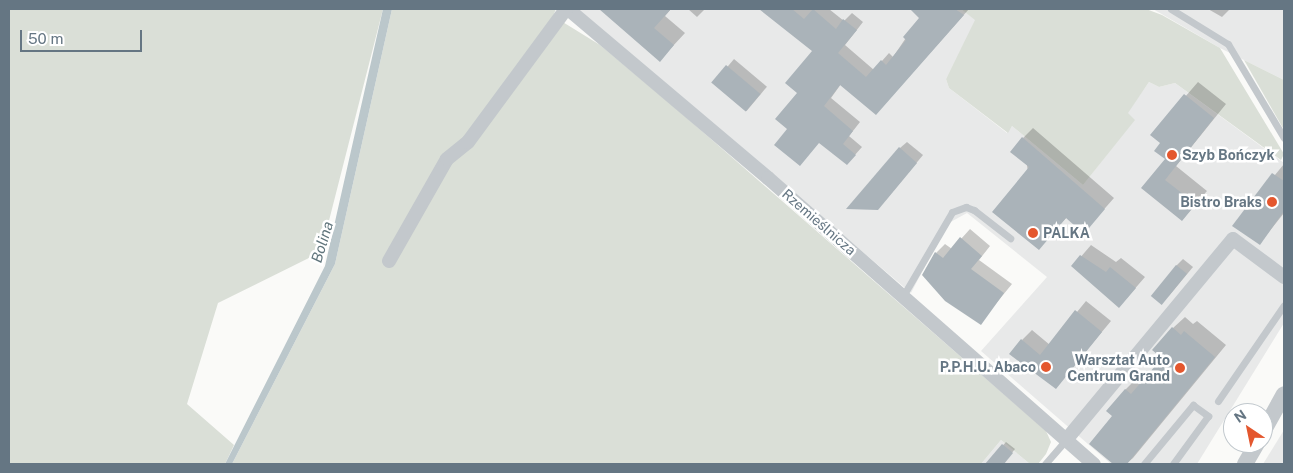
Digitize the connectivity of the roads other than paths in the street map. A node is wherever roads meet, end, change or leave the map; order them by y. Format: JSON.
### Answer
{"nodes":[{"id":1,"x":567,"y":9,"type":"edge"},
{"id":2,"x":1171,"y":9,"type":"edge"},
{"id":3,"x":1284,"y":138,"type":"edge"},
{"id":4,"x":1010,"y":238,"type":"dead end"},
{"id":5,"x":389,"y":261,"type":"dead end"},
{"id":6,"x":1284,"y":277,"type":"edge"},
{"id":7,"x":903,"y":296,"type":"junction"},
{"id":8,"x":1284,"y":305,"type":"edge"},
{"id":9,"x":1284,"y":394,"type":"edge"},
{"id":10,"x":1218,"y":402,"type":"dead end"},
{"id":11,"x":1273,"y":414,"type":"edge"},
{"id":12,"x":1066,"y":440,"type":"junction"},
{"id":13,"x":1251,"y":453,"type":"edge"},
{"id":14,"x":1045,"y":464,"type":"edge"},
{"id":15,"x":1094,"y":464,"type":"edge"},
{"id":16,"x":1144,"y":464,"type":"edge"},
{"id":17,"x":1173,"y":464,"type":"edge"},
{"id":18,"x":1245,"y":464,"type":"edge"}],
"edges":[{"from":1,"to":5,"type":"street","name":"Rzemieślnicza"},
{"from":1,"to":7,"type":"street","name":"Rzemieślnicza"},
{"from":2,"to":3,"type":"lane"},
{"from":4,"to":7,"type":"lane"},
{"from":6,"to":12,"type":"street"},
{"from":7,"to":12,"type":"street","name":"Rzemieślnicza"},
{"from":8,"to":10,"type":"lane"},
{"from":9,"to":11,"type":"street"},
{"from":12,"to":14,"type":"lane"},
{"from":12,"to":15,"type":"street","name":"Rzemieślnicza"},
{"from":13,"to":18,"type":"street"},
{"from":16,"to":17,"type":"lane"}]}
